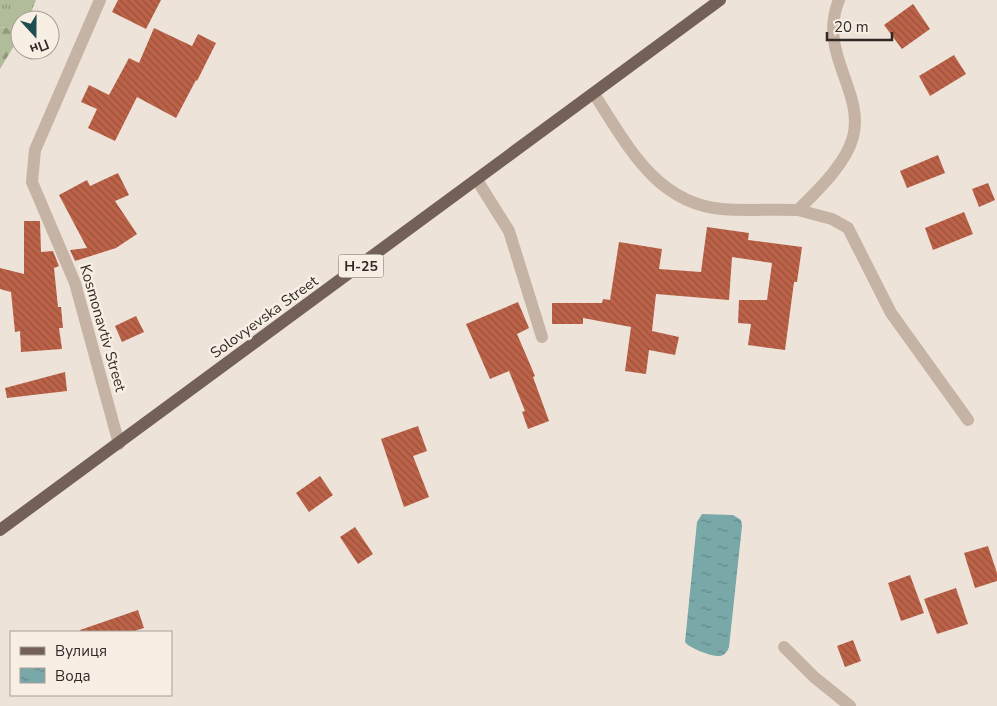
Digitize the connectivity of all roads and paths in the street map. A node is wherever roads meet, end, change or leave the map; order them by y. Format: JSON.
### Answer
{"nodes":[{"id":1,"x":100,"y":0,"type":"edge"},
{"id":2,"x":720,"y":0,"type":"edge"},
{"id":3,"x":839,"y":0,"type":"edge"},
{"id":4,"x":594,"y":94,"type":"junction"},
{"id":5,"x":477,"y":180,"type":"junction"},
{"id":6,"x":798,"y":210,"type":"junction"},
{"id":7,"x":542,"y":337,"type":"dead end"},
{"id":8,"x":968,"y":420,"type":"dead end"},
{"id":9,"x":119,"y":444,"type":"junction"},
{"id":10,"x":0,"y":530,"type":"edge"},
{"id":11,"x":784,"y":647,"type":"dead end"},
{"id":12,"x":850,"y":706,"type":"edge"}],
"edges":[{"from":1,"to":9,"type":"street","name":"Kosmonavtiv Street"},
{"from":2,"to":4,"type":"main road","name":"Solovyevska Street","number":"Н-25"},
{"from":3,"to":6,"type":"street"},
{"from":4,"to":5,"type":"main road","name":"Solovyevska Street","number":"Н-25"},
{"from":4,"to":6,"type":"street"},
{"from":5,"to":7,"type":"street"},
{"from":5,"to":9,"type":"main road","name":"Solovyevska Street","number":"Н-25"},
{"from":6,"to":8,"type":"street"},
{"from":9,"to":10,"type":"main road","name":"Solovyevska Street","number":"Н-25"},
{"from":11,"to":12,"type":"street"}]}
